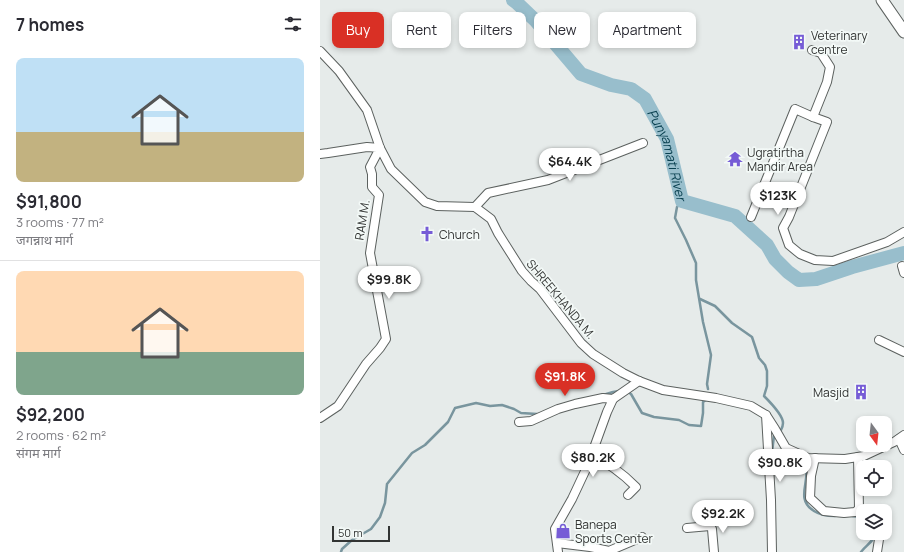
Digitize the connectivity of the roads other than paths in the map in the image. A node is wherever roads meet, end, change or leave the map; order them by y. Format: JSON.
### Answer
{"nodes":[{"id":1,"x":882,"y":0,"type":"edge"},
{"id":2,"x":904,"y":32,"type":"edge"},
{"id":3,"x":812,"y":50,"type":"dead end"},
{"id":4,"x":320,"y":51,"type":"edge"},
{"id":5,"x":813,"y":117,"type":"junction"},
{"id":6,"x":643,"y":143,"type":"dead end"},
{"id":7,"x":380,"y":148,"type":"junction"},
{"id":8,"x":320,"y":154,"type":"edge"},
{"id":9,"x":475,"y":207,"type":"junction"},
{"id":10,"x":750,"y":217,"type":"dead end"},
{"id":11,"x":904,"y":232,"type":"edge"},
{"id":12,"x":879,"y":340,"type":"dead end"},
{"id":13,"x":904,"y":352,"type":"edge"},
{"id":14,"x":638,"y":382,"type":"junction"},
{"id":15,"x":616,"y":397,"type":"junction"},
{"id":16,"x":766,"y":415,"type":"junction"},
{"id":17,"x":320,"y":418,"type":"edge"},
{"id":18,"x":519,"y":422,"type":"dead end"},
{"id":19,"x":901,"y":437,"type":"edge"},
{"id":20,"x":904,"y":450,"type":"edge"},
{"id":21,"x":591,"y":455,"type":"junction"},
{"id":22,"x":858,"y":457,"type":"junction"},
{"id":23,"x":815,"y":458,"type":"junction"},
{"id":24,"x":628,"y":495,"type":"dead end"},
{"id":25,"x":861,"y":504,"type":"edge"},
{"id":26,"x":710,"y":508,"type":"dead end"},
{"id":27,"x":856,"y":512,"type":"edge"},
{"id":28,"x":710,"y":526,"type":"junction"},
{"id":29,"x":687,"y":528,"type":"dead end"},
{"id":30,"x":642,"y":537,"type":"dead end"},
{"id":31,"x":879,"y":540,"type":"edge"},
{"id":32,"x":557,"y":543,"type":"junction"},
{"id":33,"x":558,"y":552,"type":"edge"},
{"id":34,"x":609,"y":552,"type":"edge"},
{"id":35,"x":714,"y":552,"type":"edge"},
{"id":36,"x":772,"y":552,"type":"edge"},
{"id":37,"x":877,"y":552,"type":"edge"}],
"edges":[{"from":1,"to":2,"type":"main road"},
{"from":3,"to":5,"type":"street"},
{"from":4,"to":7,"type":"street"},
{"from":5,"to":10,"type":"street"},
{"from":5,"to":11,"type":"street"},
{"from":6,"to":9,"type":"street"},
{"from":7,"to":8,"type":"street"},
{"from":7,"to":9,"type":"street"},
{"from":7,"to":17,"type":"street","name":"RAM M."},
{"from":9,"to":14,"type":"street","name":"SHREEKHANDA M."},
{"from":12,"to":13,"type":"street"},
{"from":14,"to":15,"type":"street"},
{"from":14,"to":16,"type":"street","name":"SHREEKHANDA M."},
{"from":15,"to":18,"type":"street"},
{"from":15,"to":21,"type":"street"},
{"from":16,"to":23,"type":"street","name":"SHREEKHANDA M."},
{"from":16,"to":36,"type":"street"},
{"from":19,"to":20,"type":"street"},
{"from":19,"to":22,"type":"street","name":"SHREEKHANDA M."},
{"from":21,"to":24,"type":"street"},
{"from":21,"to":32,"type":"street"},
{"from":22,"to":23,"type":"street","name":"SHREEKHANDA M."},
{"from":22,"to":25,"type":"street"},
{"from":23,"to":27,"type":"street"},
{"from":26,"to":28,"type":"street"},
{"from":28,"to":29,"type":"street"},
{"from":28,"to":35,"type":"street"},
{"from":30,"to":34,"type":"street"},
{"from":31,"to":37,"type":"street"},
{"from":32,"to":33,"type":"street"},
{"from":32,"to":34,"type":"street"}]}
